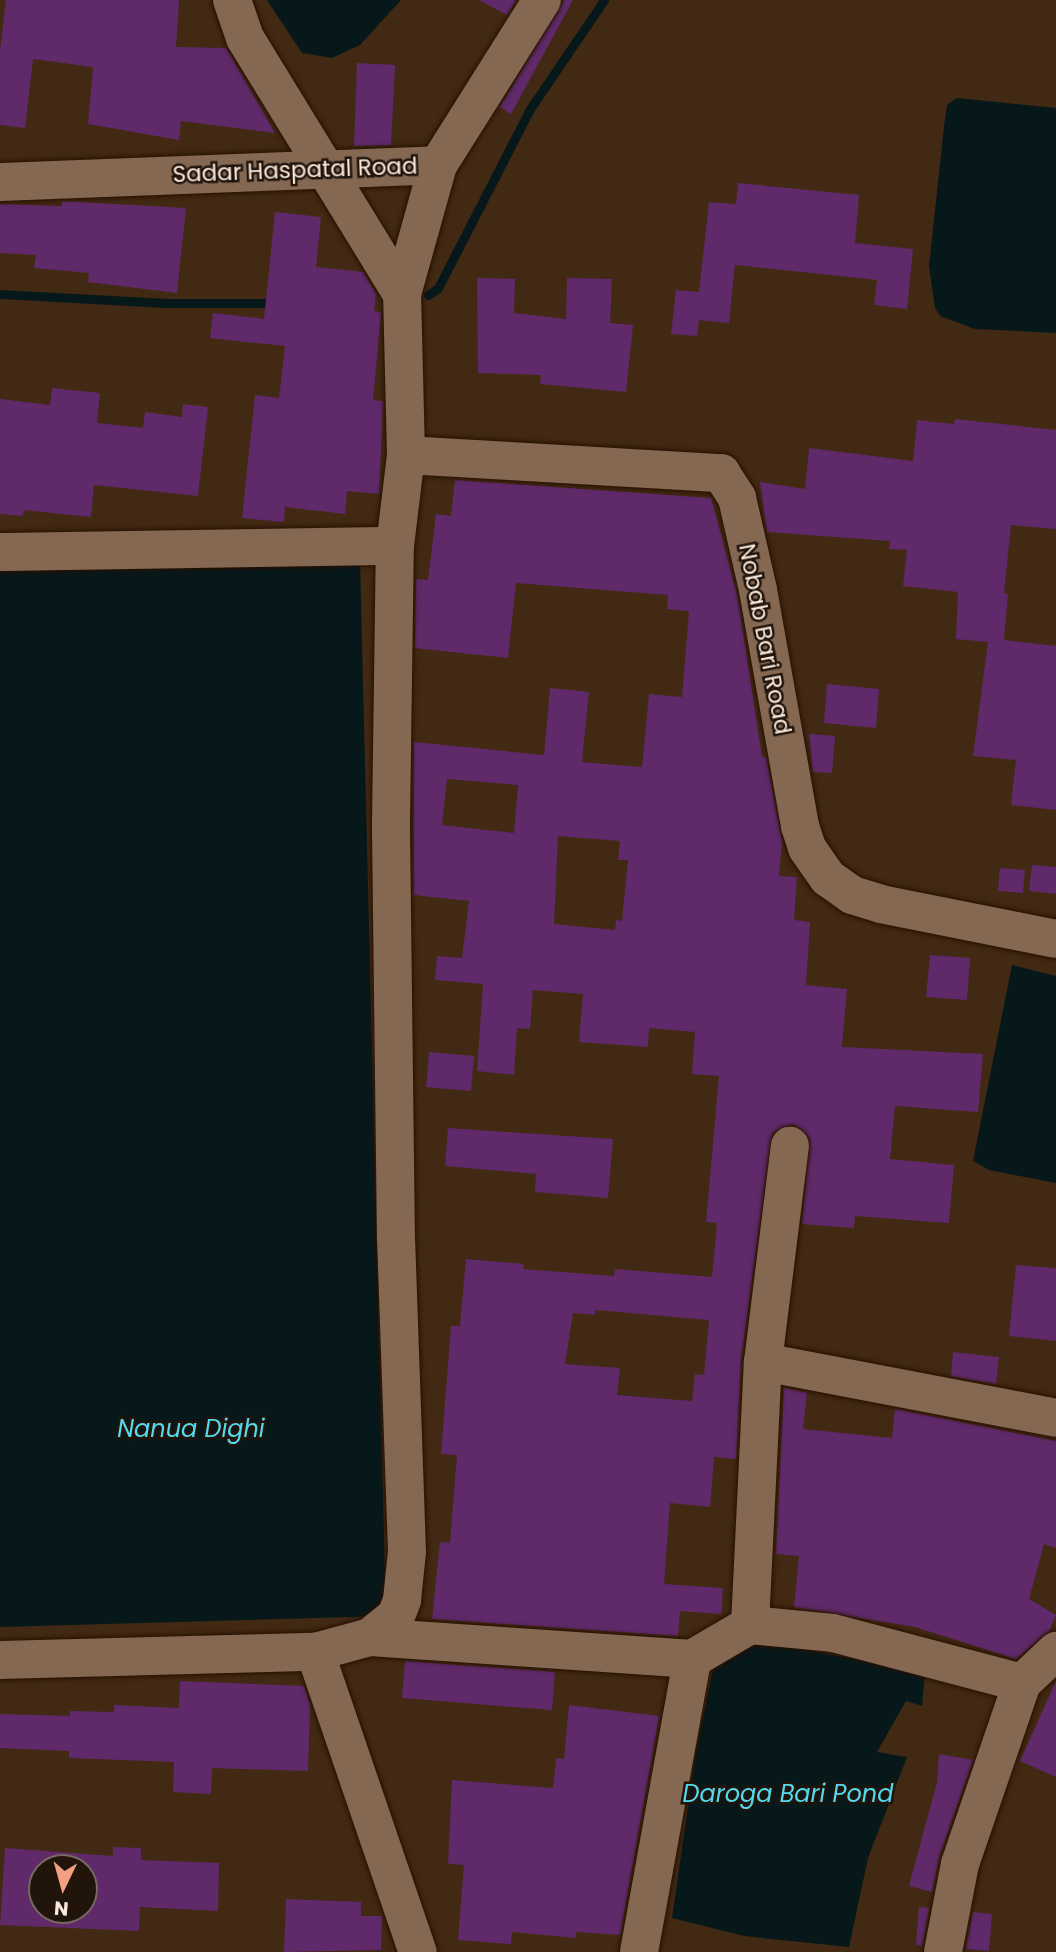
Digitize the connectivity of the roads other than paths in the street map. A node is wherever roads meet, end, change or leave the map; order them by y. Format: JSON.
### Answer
{"nodes":[{"id":1,"x":232,"y":0,"type":"edge"},
{"id":2,"x":542,"y":0,"type":"edge"},
{"id":3,"x":438,"y":165,"type":"junction"},
{"id":4,"x":328,"y":172,"type":"junction"},
{"id":5,"x":0,"y":182,"type":"edge"},
{"id":6,"x":402,"y":294,"type":"junction"},
{"id":7,"x":406,"y":455,"type":"junction"},
{"id":8,"x":394,"y":546,"type":"junction"},
{"id":9,"x":0,"y":552,"type":"edge"},
{"id":10,"x":1056,"y":939,"type":"edge"},
{"id":11,"x":790,"y":1146,"type":"dead end"},
{"id":12,"x":763,"y":1362,"type":"junction"},
{"id":13,"x":1056,"y":1418,"type":"edge"},
{"id":14,"x":750,"y":1625,"type":"junction"},
{"id":15,"x":370,"y":1637,"type":"junction"},
{"id":16,"x":1056,"y":1651,"type":"edge"},
{"id":17,"x":315,"y":1652,"type":"junction"},
{"id":18,"x":692,"y":1659,"type":"junction"},
{"id":19,"x":0,"y":1660,"type":"edge"},
{"id":20,"x":1022,"y":1682,"type":"junction"},
{"id":21,"x":418,"y":1952,"type":"edge"},
{"id":22,"x":639,"y":1952,"type":"edge"},
{"id":23,"x":943,"y":1952,"type":"edge"}],
"edges":[{"from":1,"to":4,"type":"street"},
{"from":2,"to":3,"type":"street","name":"Sadar Haspatal Road"},
{"from":3,"to":4,"type":"street","name":"Sadar Haspatal Road"},
{"from":3,"to":6,"type":"street"},
{"from":4,"to":5,"type":"street","name":"Sadar Haspatal Road"},
{"from":4,"to":6,"type":"street"},
{"from":6,"to":7,"type":"street"},
{"from":7,"to":8,"type":"street"},
{"from":7,"to":10,"type":"street","name":"Nobab Bari Road"},
{"from":8,"to":9,"type":"street"},
{"from":8,"to":15,"type":"street"},
{"from":11,"to":12,"type":"street"},
{"from":12,"to":13,"type":"street"},
{"from":12,"to":14,"type":"street"},
{"from":14,"to":18,"type":"street"},
{"from":14,"to":20,"type":"street"},
{"from":15,"to":17,"type":"street"},
{"from":15,"to":18,"type":"street"},
{"from":16,"to":20,"type":"street"},
{"from":17,"to":19,"type":"street"},
{"from":17,"to":21,"type":"street"},
{"from":18,"to":22,"type":"street"},
{"from":20,"to":23,"type":"street"}]}
